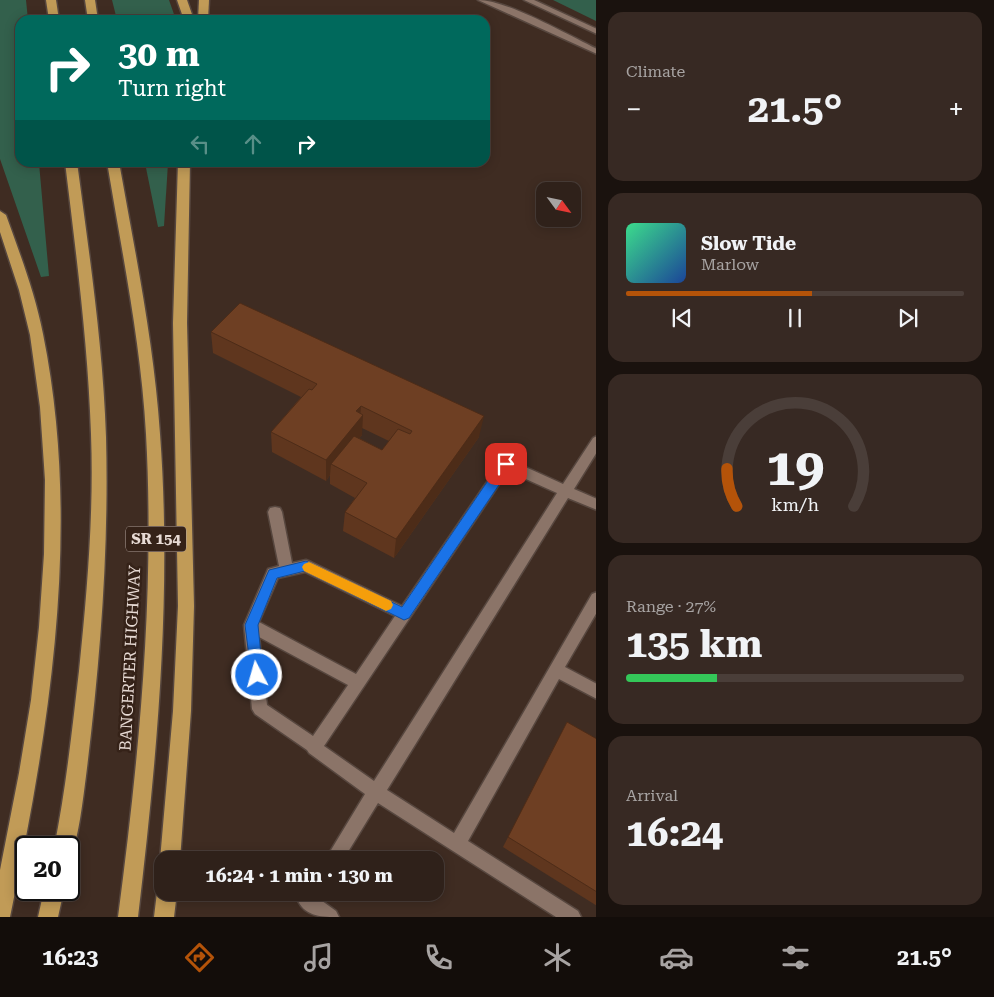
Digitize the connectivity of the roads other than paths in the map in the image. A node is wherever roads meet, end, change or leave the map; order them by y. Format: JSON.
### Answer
{"nodes":[{"id":1,"x":51,"y":0,"type":"edge"},
{"id":2,"x":90,"y":0,"type":"edge"},
{"id":3,"x":182,"y":0,"type":"edge"},
{"id":4,"x":204,"y":0,"type":"edge"},
{"id":5,"x":482,"y":0,"type":"edge"},
{"id":6,"x":528,"y":0,"type":"edge"},
{"id":7,"x":53,"y":15,"type":"edge"},
{"id":8,"x":92,"y":15,"type":"edge"},
{"id":9,"x":188,"y":15,"type":"edge"},
{"id":10,"x":203,"y":15,"type":"edge"},
{"id":11,"x":596,"y":32,"type":"edge"},
{"id":12,"x":596,"y":52,"type":"edge"},
{"id":13,"x":72,"y":167,"type":"edge"},
{"id":14,"x":114,"y":167,"type":"edge"},
{"id":15,"x":184,"y":167,"type":"edge"},
{"id":16,"x":0,"y":215,"type":"edge"},
{"id":17,"x":596,"y":441,"type":"edge"},
{"id":18,"x":566,"y":491,"type":"junction"},
{"id":19,"x":596,"y":505,"type":"edge"},
{"id":20,"x":275,"y":512,"type":"dead end"},
{"id":21,"x":287,"y":570,"type":"junction"},
{"id":22,"x":596,"y":598,"type":"edge"},
{"id":23,"x":404,"y":614,"type":"junction"},
{"id":24,"x":251,"y":625,"type":"junction"},
{"id":25,"x":556,"y":670,"type":"junction"},
{"id":26,"x":358,"y":683,"type":"junction"},
{"id":27,"x":596,"y":692,"type":"edge"},
{"id":28,"x":315,"y":746,"type":"junction"},
{"id":29,"x":376,"y":792,"type":"junction"},
{"id":30,"x":66,"y":836,"type":"edge"},
{"id":31,"x":457,"y":844,"type":"junction"},
{"id":32,"x":171,"y":851,"type":"edge"},
{"id":33,"x":339,"y":851,"type":"edge"},
{"id":34,"x":52,"y":901,"type":"edge"},
{"id":35,"x":166,"y":901,"type":"edge"},
{"id":36,"x":307,"y":901,"type":"edge"},
{"id":37,"x":0,"y":917,"type":"edge"},
{"id":38,"x":48,"y":917,"type":"edge"},
{"id":39,"x":128,"y":917,"type":"edge"},
{"id":40,"x":164,"y":917,"type":"edge"},
{"id":41,"x":330,"y":917,"type":"edge"},
{"id":42,"x":572,"y":917,"type":"edge"}],
"edges":[{"from":1,"to":7,"type":"highway"},
{"from":2,"to":8,"type":"highway"},
{"from":3,"to":9,"type":"highway"},
{"from":4,"to":10,"type":"highway"},
{"from":5,"to":12,"type":"main road"},
{"from":6,"to":11,"type":"main road"},
{"from":13,"to":30,"type":"highway"},
{"from":14,"to":39,"type":"highway","name":"BANGERTER HIGHWAY","number":"SR 154"},
{"from":15,"to":32,"type":"highway"},
{"from":16,"to":37,"type":"highway"},
{"from":17,"to":18,"type":"main road"},
{"from":18,"to":19,"type":"main road"},
{"from":18,"to":23,"type":"main road"},
{"from":18,"to":29,"type":"main road"},
{"from":20,"to":21,"type":"main road"},
{"from":21,"to":23,"type":"main road"},
{"from":21,"to":24,"type":"main road"},
{"from":22,"to":25,"type":"main road"},
{"from":23,"to":26,"type":"main road"},
{"from":24,"to":26,"type":"main road"},
{"from":24,"to":28,"type":"main road"},
{"from":25,"to":27,"type":"main road"},
{"from":25,"to":31,"type":"main road"},
{"from":26,"to":28,"type":"main road"},
{"from":28,"to":29,"type":"main road"},
{"from":29,"to":31,"type":"main road"},
{"from":29,"to":33,"type":"main road"},
{"from":31,"to":42,"type":"main road"},
{"from":34,"to":38,"type":"highway"},
{"from":35,"to":40,"type":"highway"},
{"from":36,"to":41,"type":"main road"}]}
